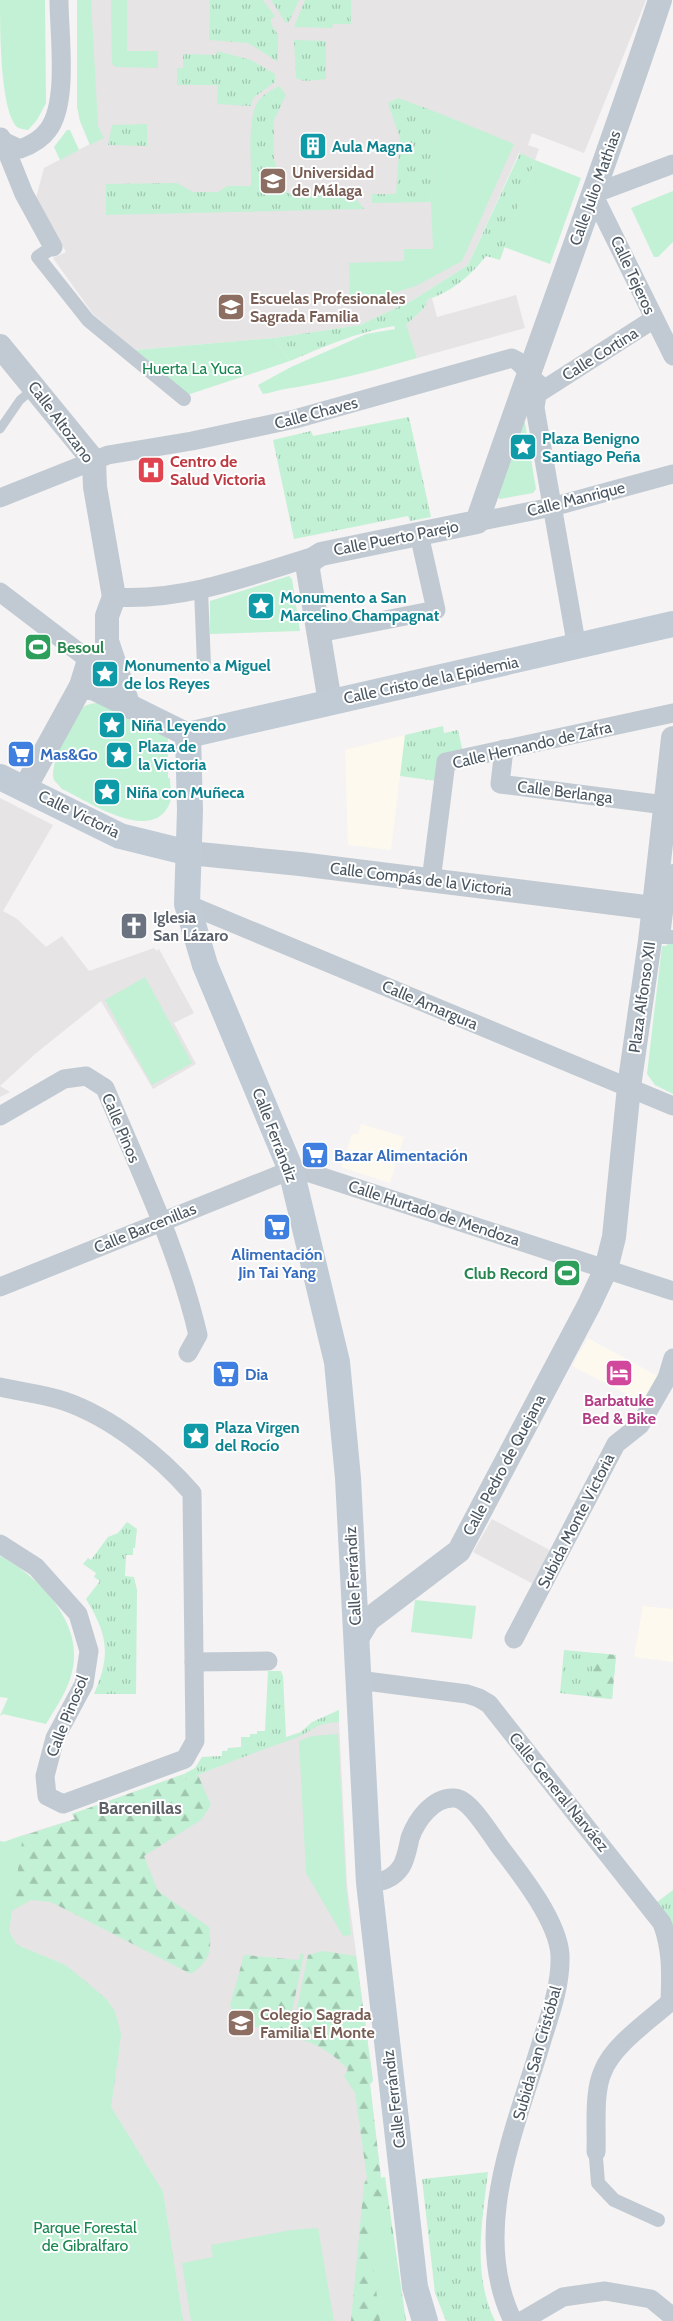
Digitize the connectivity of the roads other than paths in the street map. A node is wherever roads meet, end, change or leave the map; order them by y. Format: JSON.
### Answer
{"nodes":[{"id":1,"x":59,"y":0,"type":"edge"},
{"id":2,"x":660,"y":0,"type":"edge"},
{"id":3,"x":1,"y":137,"type":"edge"},
{"id":4,"x":673,"y":164,"type":"edge"},
{"id":5,"x":593,"y":194,"type":"junction"},
{"id":6,"x":53,"y":247,"type":"joint"},
{"id":7,"x":654,"y":319,"type":"junction"},
{"id":8,"x":0,"y":346,"type":"edge"},
{"id":9,"x":673,"y":356,"type":"edge"},
{"id":10,"x":536,"y":382,"type":"junction"},
{"id":11,"x":35,"y":388,"type":"junction"},
{"id":12,"x":184,"y":398,"type":"dead end"},
{"id":13,"x":0,"y":429,"type":"edge"},
{"id":14,"x":94,"y":461,"type":"junction"},
{"id":15,"x":673,"y":474,"type":"edge"},
{"id":16,"x":0,"y":498,"type":"edge"},
{"id":17,"x":552,"y":507,"type":"junction"},
{"id":18,"x":478,"y":522,"type":"junction"},
{"id":19,"x":419,"y":534,"type":"junction"},
{"id":20,"x":321,"y":554,"type":"junction"},
{"id":21,"x":201,"y":589,"type":"junction"},
{"id":22,"x":0,"y":592,"type":"edge"},
{"id":23,"x":114,"y":597,"type":"junction"},
{"id":24,"x":672,"y":626,"type":"edge"},
{"id":25,"x":319,"y":632,"type":"junction"},
{"id":26,"x":577,"y":648,"type":"junction"},
{"id":27,"x":112,"y":659,"type":"junction"},
{"id":28,"x":89,"y":660,"type":"junction"},
{"id":29,"x":204,"y":666,"type":"dead end"},
{"id":30,"x":81,"y":686,"type":"junction"},
{"id":31,"x":330,"y":702,"type":"junction"},
{"id":32,"x":129,"y":707,"type":"junction"},
{"id":33,"x":673,"y":713,"type":"edge"},
{"id":34,"x":188,"y":735,"type":"junction"},
{"id":35,"x":673,"y":738,"type":"edge"},
{"id":36,"x":504,"y":749,"type":"junction"},
{"id":37,"x":0,"y":777,"type":"edge"},
{"id":38,"x":25,"y":788,"type":"junction"},
{"id":39,"x":190,"y":810,"type":"junction"},
{"id":40,"x":667,"y":822,"type":"edge"},
{"id":41,"x":120,"y":836,"type":"junction"},
{"id":42,"x":189,"y":853,"type":"junction"},
{"id":43,"x":673,"y":871,"type":"edge"},
{"id":44,"x":431,"y":881,"type":"junction"},
{"id":45,"x":186,"y":901,"type":"junction"},
{"id":46,"x":654,"y":908,"type":"junction"},
{"id":47,"x":673,"y":937,"type":"edge"},
{"id":48,"x":629,"y":1087,"type":"junction"},
{"id":49,"x":673,"y":1106,"type":"edge"},
{"id":50,"x":0,"y":1116,"type":"edge"},
{"id":51,"x":292,"y":1170,"type":"junction"},
{"id":52,"x":162,"y":1222,"type":"junction"},
{"id":53,"x":614,"y":1237,"type":"joint"},
{"id":54,"x":606,"y":1269,"type":"junction"},
{"id":55,"x":0,"y":1287,"type":"edge"},
{"id":56,"x":673,"y":1291,"type":"edge"},
{"id":57,"x":188,"y":1353,"type":"dead end"},
{"id":58,"x":673,"y":1358,"type":"edge"},
{"id":59,"x":0,"y":1387,"type":"edge"},
{"id":60,"x":0,"y":1544,"type":"edge"},
{"id":61,"x":354,"y":1591,"type":"junction"},
{"id":62,"x":385,"y":1606,"type":"junction"},
{"id":63,"x":514,"y":1639,"type":"dead end"},
{"id":64,"x":356,"y":1640,"type":"junction"},
{"id":65,"x":268,"y":1661,"type":"dead end"},
{"id":66,"x":194,"y":1662,"type":"junction"},
{"id":67,"x":358,"y":1680,"type":"junction"},
{"id":68,"x":369,"y":1883,"type":"junction"},
{"id":69,"x":672,"y":2002,"type":"edge"},
{"id":70,"x":596,"y":2155,"type":"joint"},
{"id":71,"x":658,"y":2220,"type":"dead end"},
{"id":72,"x":673,"y":2317,"type":"edge"},
{"id":73,"x":425,"y":2321,"type":"edge"},
{"id":74,"x":513,"y":2321,"type":"edge"},
{"id":75,"x":522,"y":2321,"type":"edge"}],
"edges":[{"from":1,"to":3,"type":"street"},
{"from":2,"to":5,"type":"street","name":"Calle Julio Mathias"},
{"from":3,"to":6,"type":"street"},
{"from":4,"to":5,"type":"street"},
{"from":5,"to":7,"type":"street","name":"Calle Tejeros"},
{"from":5,"to":10,"type":"street","name":"Calle Julio Mathias"},
{"from":6,"to":12,"type":"street"},
{"from":7,"to":9,"type":"street","name":"Calle Tejeros"},
{"from":7,"to":10,"type":"street","name":"Calle Cortina"},
{"from":8,"to":11,"type":"street","name":"Calle Altozano"},
{"from":10,"to":14,"type":"street","name":"Calle Chaves"},
{"from":10,"to":17,"type":"street"},
{"from":10,"to":18,"type":"street"},
{"from":11,"to":13,"type":"lane"},
{"from":11,"to":14,"type":"street","name":"Calle Altozano"},
{"from":14,"to":16,"type":"street","name":"Calle Chaves"},
{"from":14,"to":23,"type":"street","name":"Calle Altozano"},
{"from":15,"to":17,"type":"street","name":"Calle Manrique"},
{"from":17,"to":18,"type":"street","name":"Calle Manrique"},
{"from":17,"to":26,"type":"street"},
{"from":18,"to":19,"type":"street","name":"Calle Puerto Parejo"},
{"from":19,"to":20,"type":"street","name":"Calle Puerto Parejo"},
{"from":19,"to":25,"type":"street"},
{"from":20,"to":21,"type":"street"},
{"from":20,"to":25,"type":"street","name":"Calle Puerto Parejo"},
{"from":21,"to":23,"type":"street"},
{"from":21,"to":29,"type":"street"},
{"from":22,"to":28,"type":"street"},
{"from":23,"to":27,"type":"street"},
{"from":24,"to":26,"type":"main road","name":"Calle Cristo de la Epidemia"},
{"from":25,"to":31,"type":"street","name":"Calle Puerto Parejo"},
{"from":26,"to":31,"type":"main road","name":"Calle Cristo de la Epidemia"},
{"from":27,"to":28,"type":"street"},
{"from":27,"to":32,"type":"street"},
{"from":28,"to":30,"type":"street"},
{"from":30,"to":32,"type":"street"},
{"from":30,"to":38,"type":"street"},
{"from":31,"to":34,"type":"main road","name":"Calle Cristo de la Epidemia"},
{"from":32,"to":34,"type":"street"},
{"from":33,"to":36,"type":"street","name":"Calle Hernando de Zafra"},
{"from":34,"to":39,"type":"main road"},
{"from":35,"to":40,"type":"street","name":"Plaza Alfonso XII"},
{"from":36,"to":40,"type":"street","name":"Calle Berlanga"},
{"from":36,"to":44,"type":"street","name":"Calle Hernando de Zafra"},
{"from":37,"to":38,"type":"main road","name":"Calle Victoria"},
{"from":38,"to":41,"type":"main road","name":"Calle Victoria"},
{"from":39,"to":41,"type":"main road"},
{"from":39,"to":42,"type":"main road"},
{"from":40,"to":46,"type":"street","name":"Plaza Alfonso XII"},
{"from":41,"to":42,"type":"main road","name":"Calle Victoria"},
{"from":41,"to":45,"type":"main road"},
{"from":42,"to":44,"type":"street","name":"Calle Compás de la Victoria"},
{"from":42,"to":45,"type":"main road","name":"Calle Ferrándiz"},
{"from":43,"to":47,"type":"street"},
{"from":44,"to":46,"type":"street","name":"Calle Compás de la Victoria"},
{"from":45,"to":48,"type":"street","name":"Calle Amargura"},
{"from":45,"to":51,"type":"main road","name":"Calle Ferrándiz"},
{"from":46,"to":48,"type":"street","name":"Plaza Alfonso XII"},
{"from":48,"to":49,"type":"street","name":"Calle Amargura"},
{"from":48,"to":53,"type":"street","name":"Plaza Alfonso XII"},
{"from":50,"to":52,"type":"street","name":"Calle Pinos"},
{"from":51,"to":52,"type":"street","name":"Calle Barcenillas"},
{"from":51,"to":54,"type":"street","name":"Calle Hurtado de Mendoza"},
{"from":51,"to":61,"type":"main road","name":"Calle Ferrándiz"},
{"from":52,"to":55,"type":"street","name":"Calle Barcenillas"},
{"from":52,"to":57,"type":"street","name":"Calle Pinos"},
{"from":53,"to":54,"type":"street","name":"Calle Pedro de Quejana"},
{"from":54,"to":56,"type":"street","name":"Calle Hurtado de Mendoza"},
{"from":54,"to":62,"type":"street","name":"Calle Pedro de Quejana"},
{"from":58,"to":63,"type":"street","name":"Subida Monte Victoria"},
{"from":59,"to":66,"type":"street","name":"Calle Pinosol"},
{"from":60,"to":66,"type":"street","name":"Calle Pinosol"},
{"from":61,"to":62,"type":"street"},
{"from":61,"to":64,"type":"main road","name":"Calle Ferrándiz"},
{"from":62,"to":64,"type":"street","name":"Calle Pedro de Quejana"},
{"from":64,"to":67,"type":"main road","name":"Calle Ferrándiz"},
{"from":65,"to":66,"type":"street"},
{"from":67,"to":68,"type":"main road","name":"Calle Ferrándiz"},
{"from":67,"to":69,"type":"street","name":"Calle General Narváez"},
{"from":68,"to":73,"type":"main road","name":"Calle Ferrándiz"},
{"from":68,"to":74,"type":"street","name":"Subida San Cristóbal"},
{"from":69,"to":70,"type":"street"},
{"from":70,"to":71,"type":"street"},
{"from":72,"to":75,"type":"street"}]}
